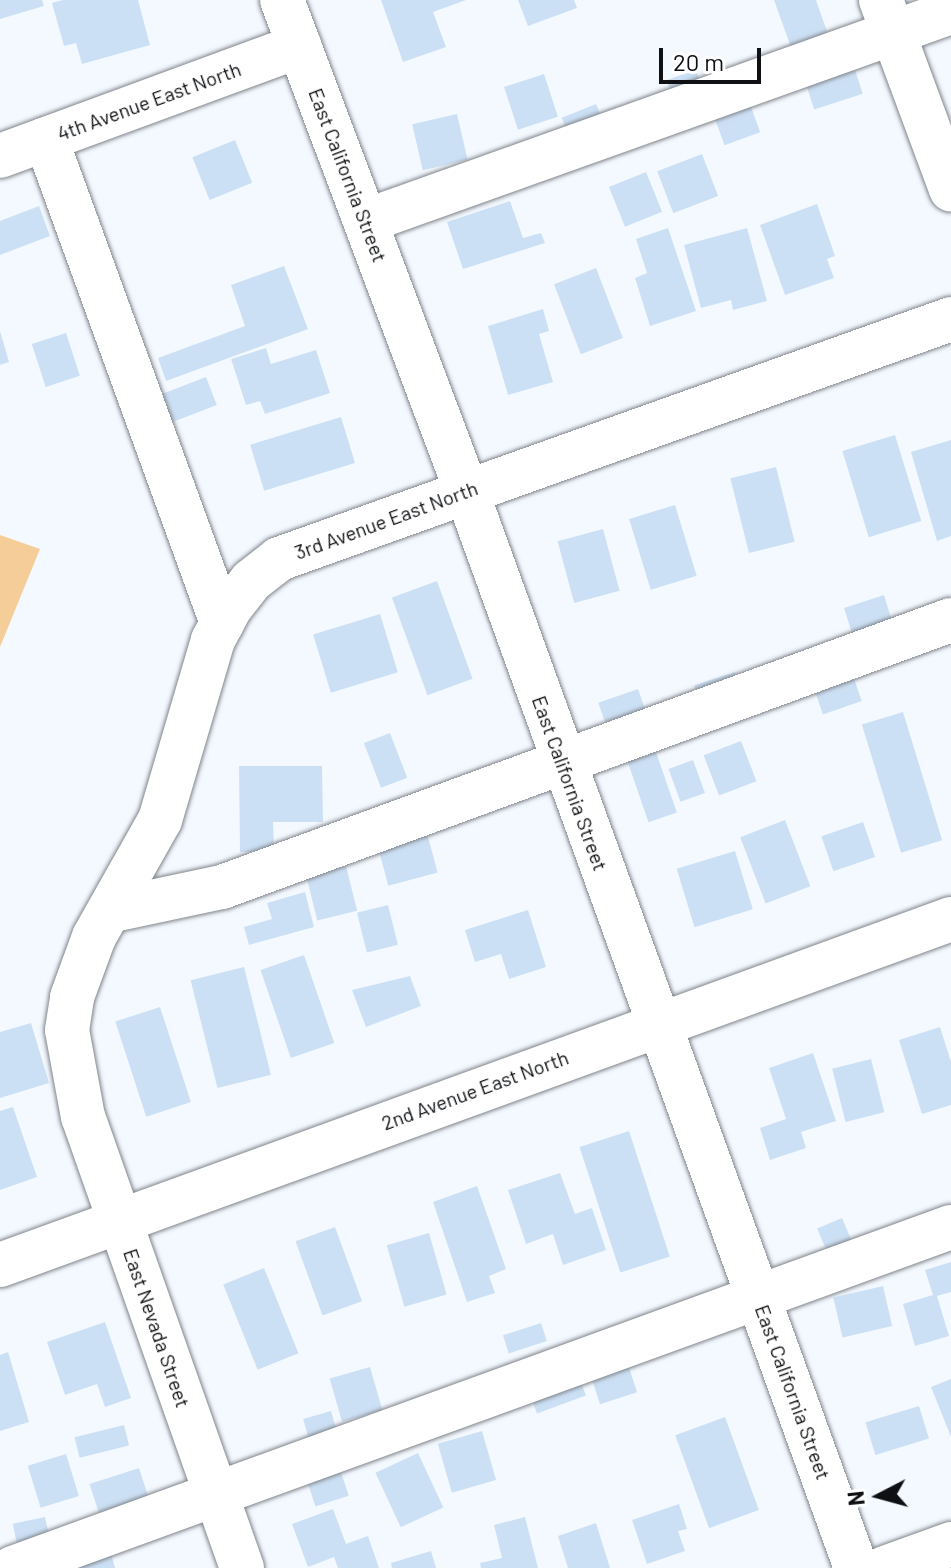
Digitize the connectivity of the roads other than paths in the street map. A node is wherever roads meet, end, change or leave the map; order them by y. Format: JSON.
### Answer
{"nodes":[{"id":1,"x":282,"y":0,"type":"edge"},
{"id":2,"x":951,"y":12,"type":"edge"},
{"id":3,"x":887,"y":16,"type":"edge"},
{"id":4,"x":299,"y":46,"type":"junction"},
{"id":5,"x":46,"y":139,"type":"junction"},
{"id":6,"x":0,"y":156,"type":"edge"},
{"id":7,"x":951,"y":189,"type":"edge"},
{"id":8,"x":366,"y":221,"type":"junction"},
{"id":9,"x":951,"y":319,"type":"edge"},
{"id":10,"x":466,"y":490,"type":"junction"},
{"id":11,"x":951,"y":620,"type":"edge"},
{"id":12,"x":222,"y":623,"type":"junction"},
{"id":13,"x":561,"y":762,"type":"junction"},
{"id":14,"x":109,"y":911,"type":"junction"},
{"id":15,"x":951,"y":919,"type":"edge"},
{"id":16,"x":660,"y":1023,"type":"junction"},
{"id":17,"x":76,"y":1086,"type":"joint"},
{"id":18,"x":119,"y":1219,"type":"junction"},
{"id":19,"x":951,"y":1227,"type":"edge"},
{"id":20,"x":0,"y":1265,"type":"edge"},
{"id":21,"x":759,"y":1297,"type":"junction"},
{"id":22,"x":215,"y":1495,"type":"junction"},
{"id":23,"x":951,"y":1544,"type":"edge"},
{"id":24,"x":13,"y":1568,"type":"edge"},
{"id":25,"x":242,"y":1568,"type":"edge"},
{"id":26,"x":856,"y":1568,"type":"edge"},
{"id":27,"x":885,"y":1568,"type":"edge"}],
"edges":[{"from":1,"to":4,"type":"street","name":"East California Street"},
{"from":2,"to":3,"type":"street"},
{"from":3,"to":7,"type":"street"},
{"from":3,"to":8,"type":"street"},
{"from":4,"to":5,"type":"street","name":"4th Avenue East North"},
{"from":4,"to":8,"type":"street","name":"East California Street"},
{"from":5,"to":6,"type":"street","name":"4th Avenue East North"},
{"from":5,"to":12,"type":"street"},
{"from":8,"to":10,"type":"street","name":"East California Street"},
{"from":9,"to":10,"type":"street","name":"3rd Avenue East North"},
{"from":10,"to":12,"type":"street","name":"3rd Avenue East North"},
{"from":10,"to":13,"type":"street","name":"East California Street"},
{"from":11,"to":13,"type":"street"},
{"from":12,"to":14,"type":"street","name":"3rd Avenue East North"},
{"from":13,"to":14,"type":"street"},
{"from":13,"to":16,"type":"street","name":"East California Street"},
{"from":14,"to":17,"type":"street","name":"3rd Avenue East North"},
{"from":15,"to":16,"type":"street","name":"2nd Avenue East North"},
{"from":16,"to":18,"type":"street","name":"2nd Avenue East North"},
{"from":16,"to":21,"type":"street","name":"East California Street"},
{"from":17,"to":18,"type":"street","name":"East Nevada Street"},
{"from":18,"to":20,"type":"street","name":"2nd Avenue East North"},
{"from":18,"to":22,"type":"street","name":"East Nevada Street"},
{"from":19,"to":21,"type":"street"},
{"from":21,"to":22,"type":"street"},
{"from":21,"to":26,"type":"street","name":"East California Street"},
{"from":22,"to":24,"type":"street"},
{"from":22,"to":25,"type":"street","name":"East Nevada Street"},
{"from":23,"to":27,"type":"street"}]}
